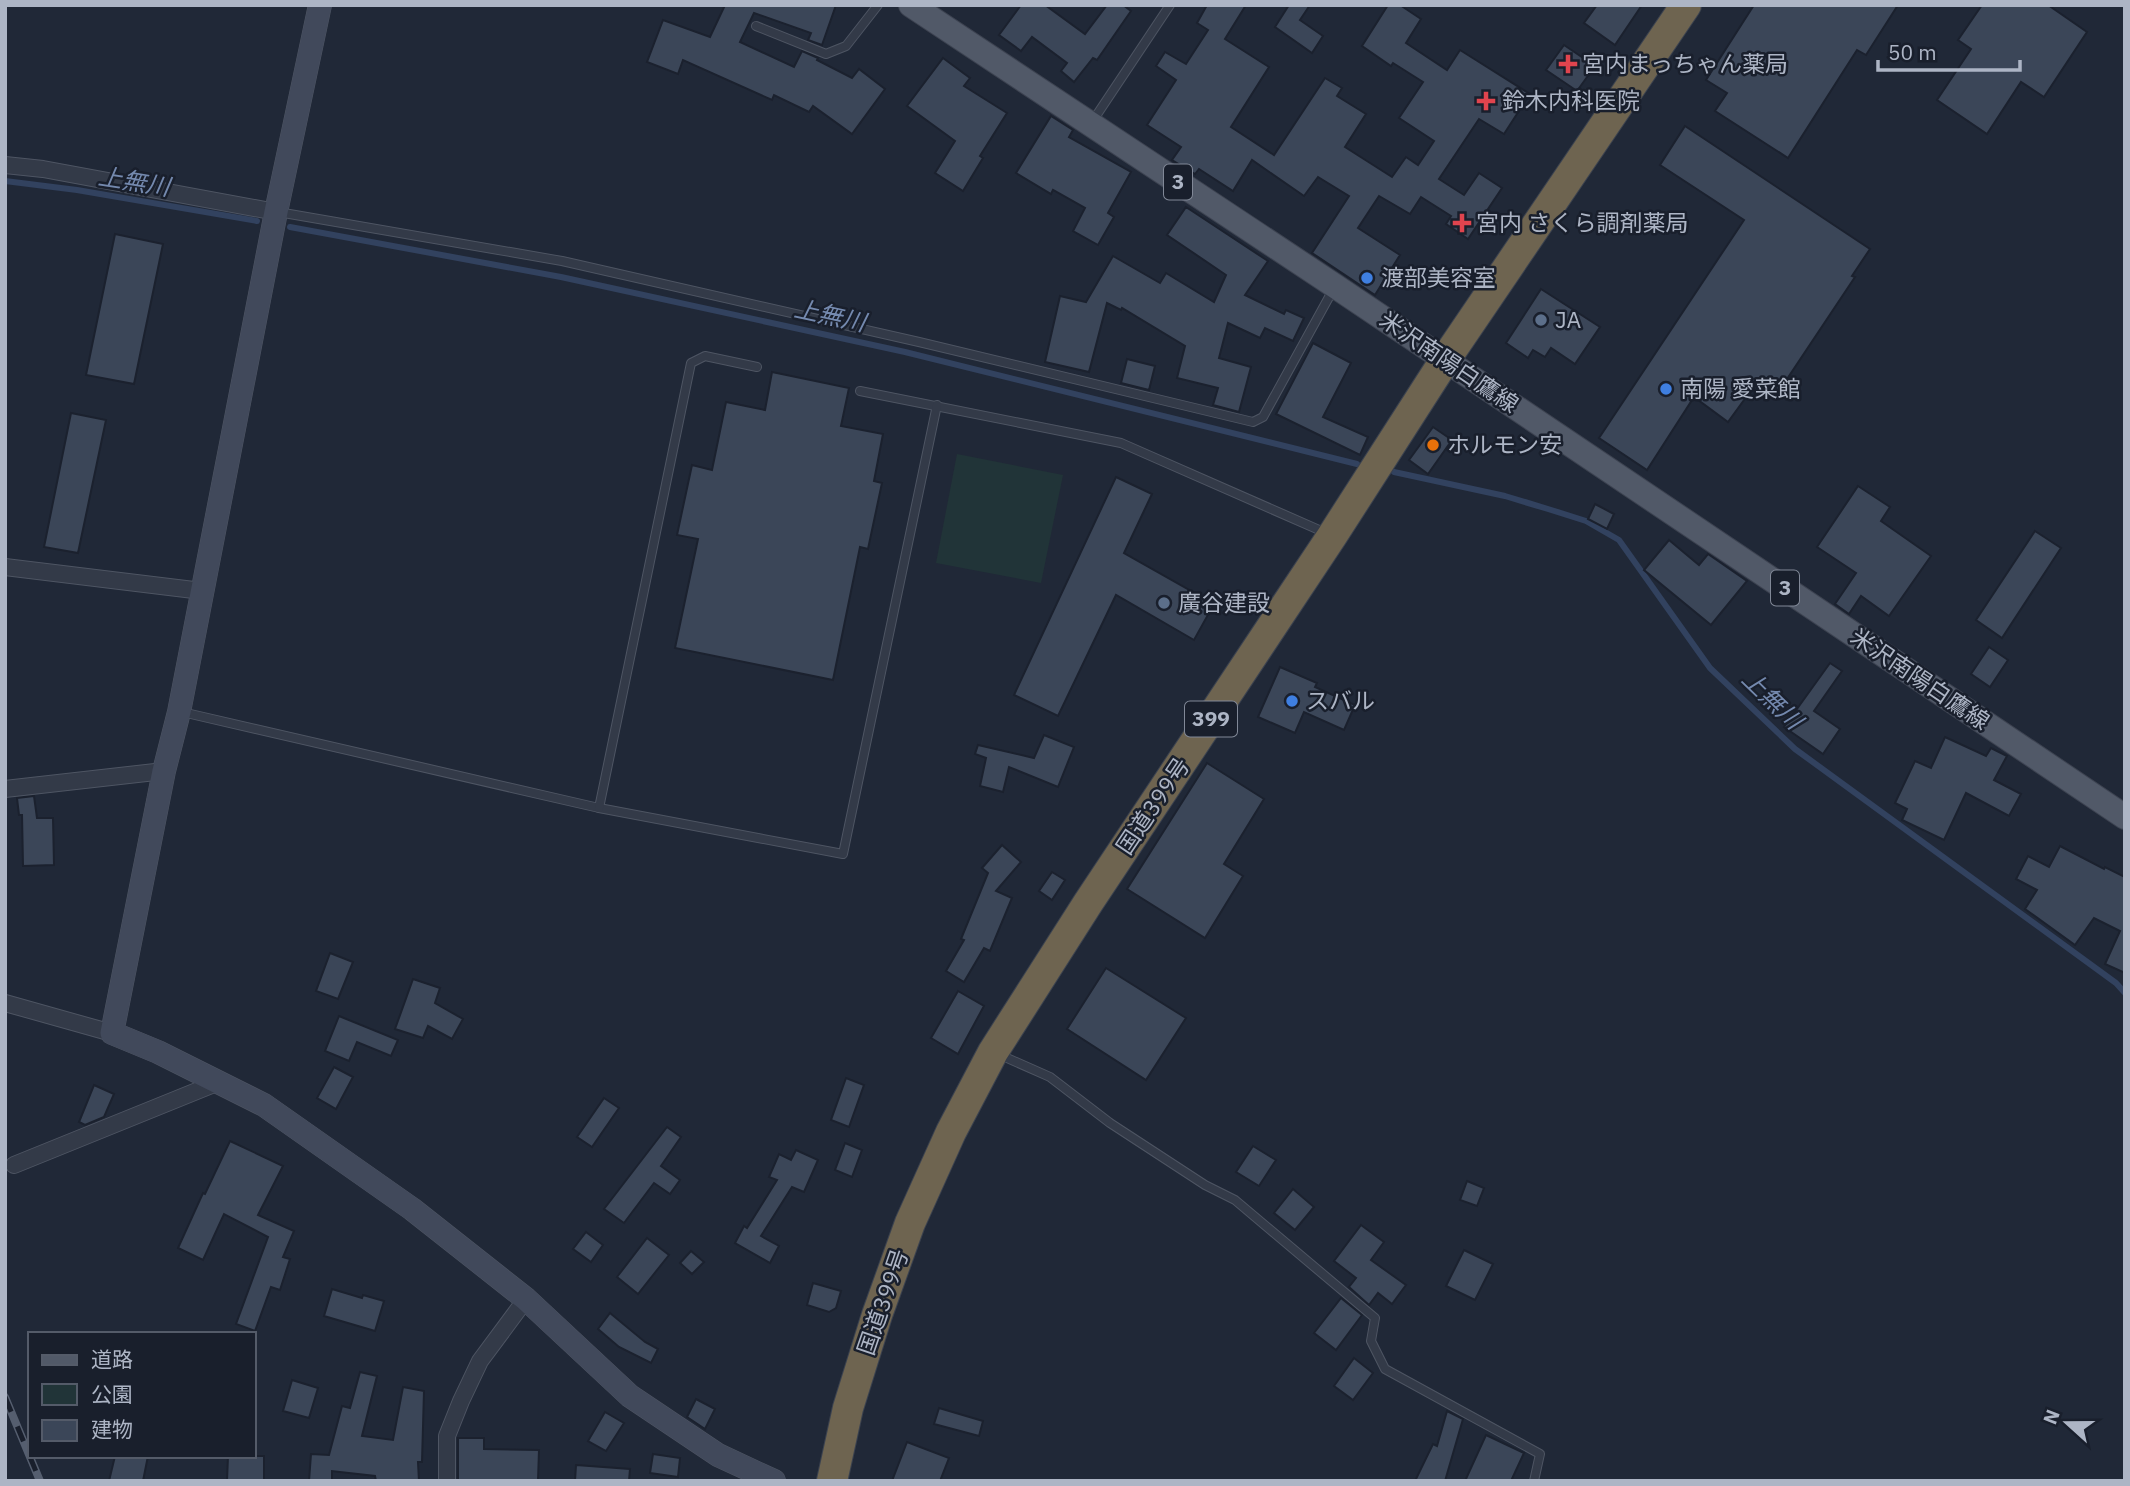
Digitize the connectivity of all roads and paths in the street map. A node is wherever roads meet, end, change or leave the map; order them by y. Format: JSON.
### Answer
{"nodes":[{"id":1,"x":320,"y":5,"type":"edge"},
{"id":2,"x":878,"y":5,"type":"edge"},
{"id":3,"x":911,"y":5,"type":"edge"},
{"id":4,"x":1170,"y":5,"type":"edge"},
{"id":5,"x":1686,"y":5,"type":"edge"},
{"id":6,"x":756,"y":26,"type":"dead end"},
{"id":7,"x":1090,"y":124,"type":"junction"},
{"id":8,"x":5,"y":165,"type":"edge"},
{"id":9,"x":276,"y":212,"type":"junction"},
{"id":10,"x":1335,"y":286,"type":"junction"},
{"id":11,"x":1445,"y":360,"type":"junction"},
{"id":12,"x":757,"y":367,"type":"dead end"},
{"id":13,"x":860,"y":391,"type":"dead end"},
{"id":14,"x":937,"y":405,"type":"junction"},
{"id":15,"x":1332,"y":536,"type":"junction"},
{"id":16,"x":5,"y":567,"type":"edge"},
{"id":17,"x":202,"y":592,"type":"junction"},
{"id":18,"x":179,"y":712,"type":"junction"},
{"id":19,"x":164,"y":771,"type":"junction"},
{"id":20,"x":5,"y":789,"type":"edge"},
{"id":21,"x":599,"y":808,"type":"junction"},
{"id":22,"x":2125,"y":817,"type":"edge"},
{"id":23,"x":5,"y":1003,"type":"edge"},
{"id":24,"x":112,"y":1032,"type":"junction"},
{"id":25,"x":993,"y":1052,"type":"junction"},
{"id":26,"x":219,"y":1082,"type":"junction"},
{"id":27,"x":14,"y":1165,"type":"dead end"},
{"id":28,"x":526,"y":1298,"type":"junction"},
{"id":29,"x":447,"y":1481,"type":"edge"},
{"id":30,"x":774,"y":1481,"type":"edge"},
{"id":31,"x":832,"y":1481,"type":"edge"},
{"id":32,"x":1534,"y":1481,"type":"edge"}],
"edges":[{"from":1,"to":9,"type":"street"},
{"from":2,"to":6,"type":"lane"},
{"from":3,"to":7,"type":"main road","name":"米沢南陽白鷹線","number":"3"},
{"from":4,"to":7,"type":"lane"},
{"from":5,"to":11,"type":"highway","name":"国道399号","number":"399"},
{"from":7,"to":10,"type":"main road","name":"米沢南陽白鷹線","number":"3"},
{"from":8,"to":9,"type":"street"},
{"from":9,"to":10,"type":"lane"},
{"from":9,"to":17,"type":"street"},
{"from":10,"to":11,"type":"main road","name":"米沢南陽白鷹線","number":"3"},
{"from":11,"to":15,"type":"highway","name":"国道399号","number":"399"},
{"from":11,"to":22,"type":"main road","name":"米沢南陽白鷹線","number":"3"},
{"from":12,"to":21,"type":"lane"},
{"from":13,"to":14,"type":"lane"},
{"from":14,"to":15,"type":"lane"},
{"from":14,"to":21,"type":"lane"},
{"from":15,"to":25,"type":"highway","name":"国道399号","number":"399"},
{"from":16,"to":17,"type":"street"},
{"from":17,"to":18,"type":"street"},
{"from":18,"to":19,"type":"street"},
{"from":18,"to":21,"type":"lane"},
{"from":19,"to":20,"type":"street"},
{"from":19,"to":24,"type":"street"},
{"from":23,"to":24,"type":"street"},
{"from":24,"to":26,"type":"street"},
{"from":25,"to":31,"type":"highway","name":"国道399号","number":"399"},
{"from":25,"to":32,"type":"lane"},
{"from":26,"to":27,"type":"street"},
{"from":26,"to":28,"type":"street"},
{"from":28,"to":29,"type":"street"},
{"from":28,"to":30,"type":"street"}]}
